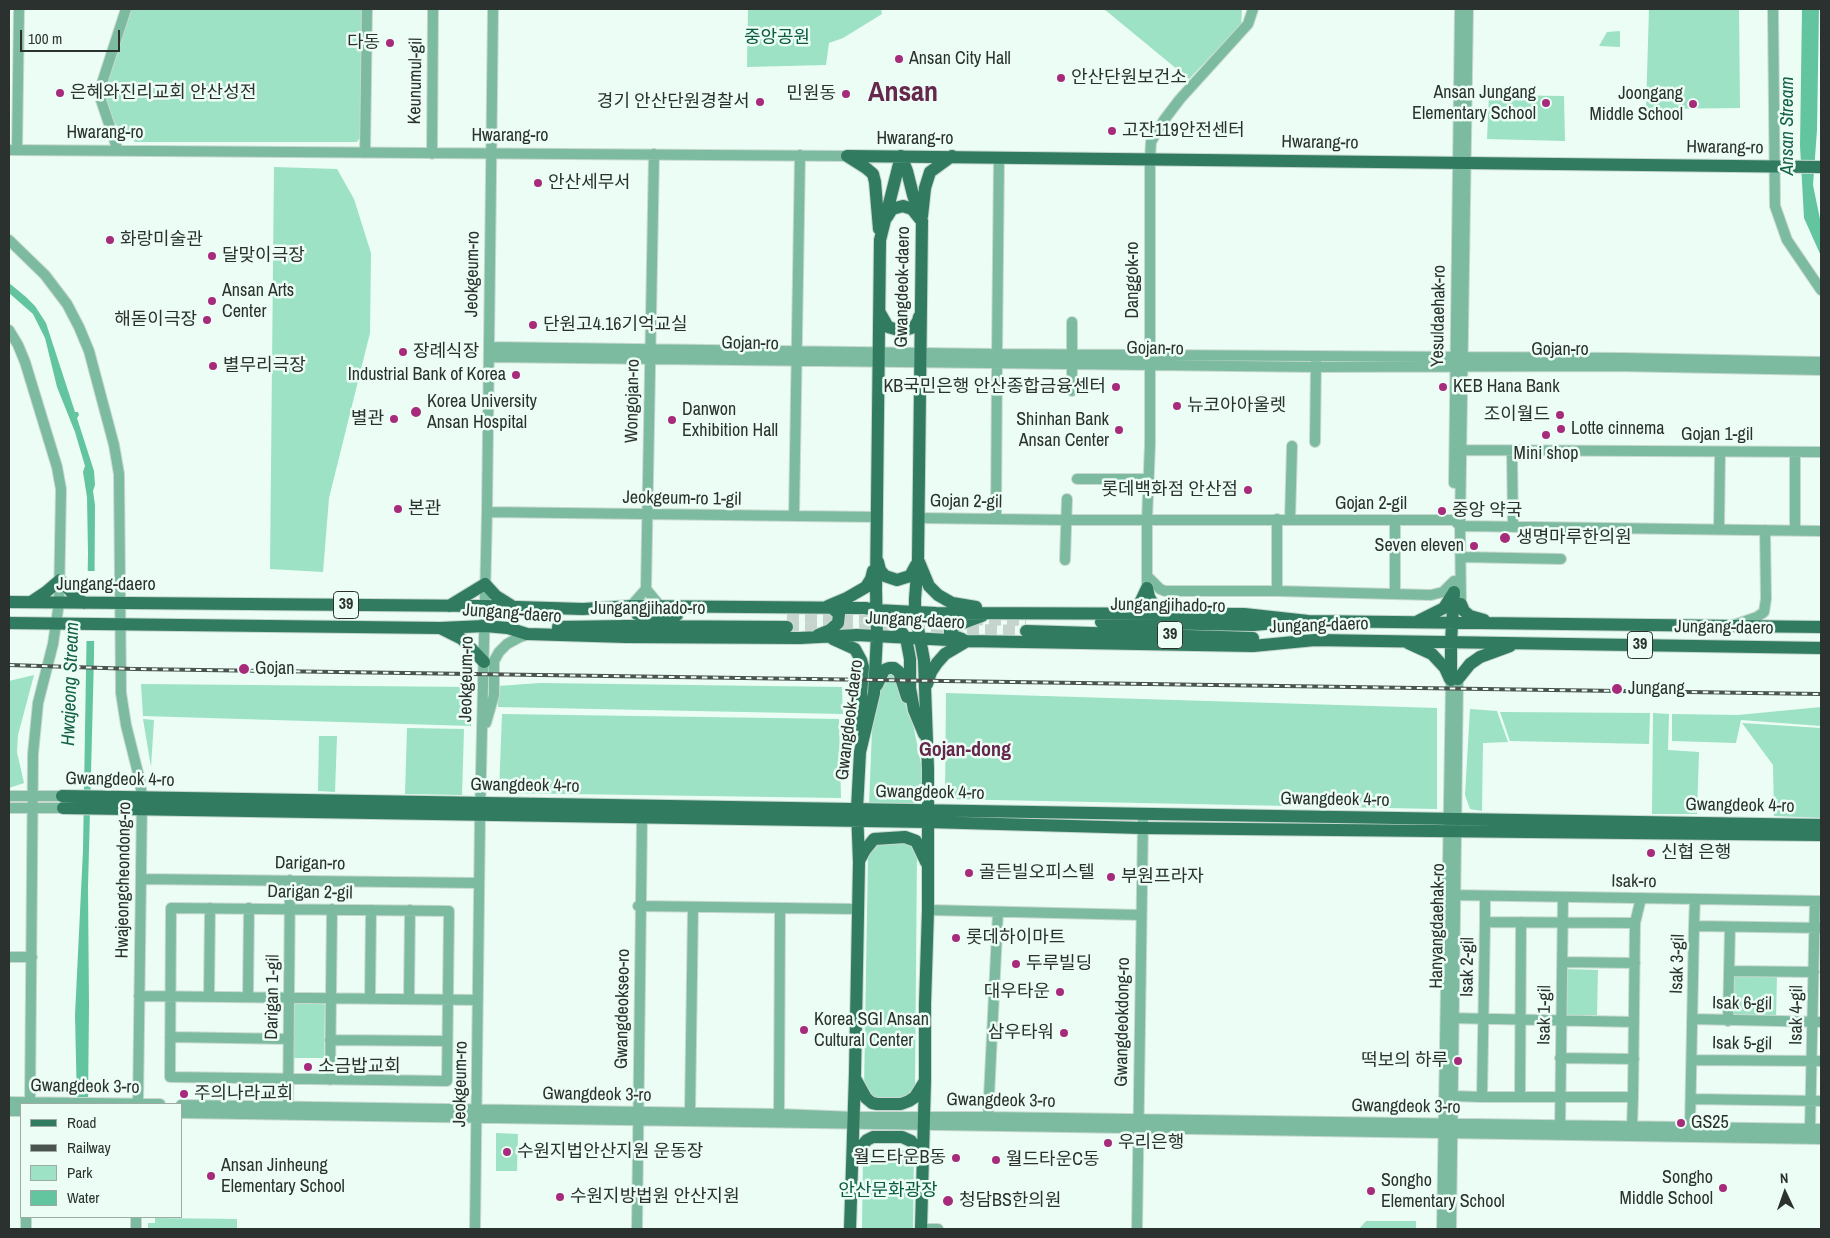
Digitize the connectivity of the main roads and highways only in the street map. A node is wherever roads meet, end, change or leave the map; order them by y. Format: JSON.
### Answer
{"nodes":[{"id":1,"x":901,"y":156,"type":"junction"},
{"id":2,"x":952,"y":156,"type":"junction"},
{"id":3,"x":1821,"y":167,"type":"edge"},
{"id":4,"x":885,"y":220,"type":"junction"},
{"id":5,"x":922,"y":221,"type":"junction"},
{"id":6,"x":880,"y":240,"type":"junction"},
{"id":7,"x":880,"y":313,"type":"junction"},
{"id":8,"x":920,"y":314,"type":"junction"},
{"id":9,"x":877,"y":556,"type":"junction"},
{"id":10,"x":918,"y":560,"type":"junction"},
{"id":11,"x":78,"y":600,"type":"junction"},
{"id":12,"x":9,"y":602,"type":"edge"},
{"id":13,"x":31,"y":602,"type":"junction"},
{"id":14,"x":449,"y":606,"type":"junction"},
{"id":15,"x":514,"y":607,"type":"junction"},
{"id":16,"x":827,"y":608,"type":"junction"},
{"id":17,"x":583,"y":609,"type":"junction"},
{"id":18,"x":876,"y":610,"type":"junction"},
{"id":19,"x":915,"y":612,"type":"junction"},
{"id":20,"x":993,"y":613,"type":"junction"},
{"id":21,"x":1128,"y":614,"type":"junction"},
{"id":22,"x":1165,"y":614,"type":"junction"},
{"id":23,"x":1308,"y":621,"type":"junction"},
{"id":24,"x":1417,"y":622,"type":"junction"},
{"id":25,"x":9,"y":623,"type":"edge"},
{"id":26,"x":1457,"y":623,"type":"junction"},
{"id":27,"x":1514,"y":624,"type":"junction"},
{"id":28,"x":1821,"y":627,"type":"edge"},
{"id":29,"x":440,"y":628,"type":"junction"},
{"id":30,"x":508,"y":628,"type":"junction"},
{"id":31,"x":877,"y":636,"type":"junction"},
{"id":32,"x":831,"y":637,"type":"junction"},
{"id":33,"x":800,"y":638,"type":"junction"},
{"id":34,"x":906,"y":638,"type":"junction"},
{"id":35,"x":920,"y":639,"type":"junction"},
{"id":36,"x":1315,"y":640,"type":"junction"},
{"id":37,"x":967,"y":641,"type":"junction"},
{"id":38,"x":1404,"y":641,"type":"junction"},
{"id":39,"x":1455,"y":643,"type":"junction"},
{"id":40,"x":1519,"y":643,"type":"junction"},
{"id":41,"x":1821,"y":648,"type":"edge"},
{"id":42,"x":484,"y":662,"type":"road end"},
{"id":43,"x":1455,"y":680,"type":"junction"},
{"id":44,"x":925,"y":689,"type":"junction"},
{"id":45,"x":874,"y":692,"type":"junction"},
{"id":46,"x":914,"y":710,"type":"junction"},
{"id":47,"x":927,"y":742,"type":"junction"},
{"id":48,"x":860,"y":752,"type":"junction"},
{"id":49,"x":63,"y":802,"type":"road end"},
{"id":50,"x":480,"y":809,"type":"junction"},
{"id":51,"x":857,"y":816,"type":"junction"},
{"id":52,"x":928,"y":816,"type":"junction"},
{"id":53,"x":1453,"y":825,"type":"junction"},
{"id":54,"x":1821,"y":825,"type":"edge"},
{"id":55,"x":1821,"y":835,"type":"edge"},
{"id":56,"x":858,"y":862,"type":"junction"},
{"id":57,"x":928,"y":866,"type":"junction"},
{"id":58,"x":855,"y":1078,"type":"junction"},
{"id":59,"x":926,"y":1080,"type":"junction"},
{"id":60,"x":853,"y":1162,"type":"junction"},
{"id":61,"x":923,"y":1166,"type":"junction"},
{"id":62,"x":850,"y":1229,"type":"edge"},
{"id":63,"x":921,"y":1229,"type":"edge"}],
"edges":[{"from":1,"to":2,"type":"main road","name":"Hwarang-ro"},
{"from":1,"to":4,"type":"main road","name":"Gwangdeok-daero"},
{"from":1,"to":5,"type":"main road","name":"Gwangdeok-daero"},
{"from":1,"to":6,"type":"main road","name":"Hwarang-ro"},
{"from":2,"to":3,"type":"main road","name":"Hwarang-ro"},
{"from":2,"to":5,"type":"main road"},
{"from":4,"to":5,"type":"main road"},
{"from":4,"to":6,"type":"main road","name":"Gwangdeok-daero"},
{"from":5,"to":8,"type":"main road","name":"Gwangdeok-daero"},
{"from":6,"to":7,"type":"main road","name":"Gwangdeok-daero"},
{"from":7,"to":8,"type":"main road"},
{"from":7,"to":9,"type":"main road","name":"Gwangdeok-daero"},
{"from":8,"to":10,"type":"main road","name":"Gwangdeok-daero"},
{"from":9,"to":10,"type":"main road"},
{"from":9,"to":16,"type":"main road"},
{"from":9,"to":18,"type":"main road","name":"Gwangdeok-daero"},
{"from":10,"to":19,"type":"main road","name":"Gwangdeok-daero"},
{"from":10,"to":20,"type":"main road"},
{"from":11,"to":13,"type":"main road","name":"Jungang-daero","number":"39"},
{"from":11,"to":13,"type":"main road"},
{"from":11,"to":14,"type":"main road","name":"Jungang-daero","number":"39"},
{"from":12,"to":13,"type":"main road","name":"Jungang-daero","number":"39"},
{"from":14,"to":15,"type":"main road","name":"Jungang-daero","number":"39"},
{"from":14,"to":15,"type":"main road"},
{"from":15,"to":17,"type":"main road","name":"Jungang-daero","number":"39"},
{"from":16,"to":17,"type":"main road","name":"Jungang-daero"},
{"from":16,"to":18,"type":"main road","name":"Jungang-daero"},
{"from":16,"to":33,"type":"main road"},
{"from":17,"to":30,"type":"main road","name":"Jungangjihado-ro","number":"39"},
{"from":18,"to":19,"type":"main road","name":"Jungang-daero"},
{"from":18,"to":31,"type":"main road","name":"Gwangdeok-daero"},
{"from":18,"to":34,"type":"main road"},
{"from":19,"to":20,"type":"main road","name":"Jungang-daero"},
{"from":19,"to":35,"type":"main road","name":"Gwangdeok-daero"},
{"from":20,"to":21,"type":"main road","name":"Jungang-daero"},
{"from":20,"to":37,"type":"main road"},
{"from":21,"to":22,"type":"main road","name":"Jungang-daero"},
{"from":21,"to":22,"type":"main road"},
{"from":22,"to":23,"type":"main road","name":"Jungang-daero"},
{"from":23,"to":24,"type":"main road","name":"Jungang-daero","number":"39"},
{"from":23,"to":36,"type":"main road","name":"Jungangjihado-ro","number":"39"},
{"from":24,"to":26,"type":"main road","name":"Jungang-daero","number":"39"},
{"from":24,"to":26,"type":"main road","name":"Yesuldaehak-ro"},
{"from":25,"to":29,"type":"main road","name":"Jungang-daero","number":"39"},
{"from":26,"to":27,"type":"main road","name":"Jungang-daero","number":"39"},
{"from":26,"to":27,"type":"main road","name":"Yesuldaehak-ro"},
{"from":26,"to":39,"type":"main road","name":"Hanyangdaehak-ro"},
{"from":27,"to":28,"type":"main road","name":"Jungang-daero","number":"39"},
{"from":29,"to":30,"type":"main road","name":"Jungang-daero","number":"39"},
{"from":29,"to":42,"type":"main road"},
{"from":30,"to":33,"type":"main road","name":"Jungang-daero"},
{"from":31,"to":32,"type":"main road","name":"Jungang-daero"},
{"from":31,"to":34,"type":"main road","name":"Jungang-daero"},
{"from":31,"to":45,"type":"main road","name":"Gwangdeok-daero"},
{"from":32,"to":33,"type":"main road","name":"Jungang-daero"},
{"from":32,"to":48,"type":"main road"},
{"from":34,"to":35,"type":"main road","name":"Jungang-daero"},
{"from":34,"to":46,"type":"main road"},
{"from":35,"to":37,"type":"main road","name":"Jungang-daero"},
{"from":35,"to":44,"type":"main road","name":"Gwangdeok-daero"},
{"from":36,"to":37,"type":"main road","name":"Jungang-daero"},
{"from":36,"to":38,"type":"main road","name":"Jungang-daero","number":"39"},
{"from":37,"to":44,"type":"main road"},
{"from":38,"to":39,"type":"main road","name":"Jungang-daero","number":"39"},
{"from":38,"to":43,"type":"main road"},
{"from":39,"to":40,"type":"main road","name":"Jungang-daero","number":"39"},
{"from":39,"to":43,"type":"main road","name":"Hanyangdaehak-ro"},
{"from":40,"to":41,"type":"main road","name":"Jungang-daero","number":"39"},
{"from":40,"to":43,"type":"main road"},
{"from":44,"to":47,"type":"main road","name":"Gwangdeok-daero"},
{"from":45,"to":46,"type":"main road"},
{"from":45,"to":48,"type":"main road","name":"Gwangdeok-daero"},
{"from":46,"to":47,"type":"main road"},
{"from":47,"to":52,"type":"main road","name":"Gwangdeok-daero"},
{"from":48,"to":51,"type":"main road","name":"Gwangdeok-daero"},
{"from":49,"to":50,"type":"main road","name":"Gwangdeok 4-ro"},
{"from":50,"to":51,"type":"main road","name":"Gwangdeok 4-ro"},
{"from":50,"to":51,"type":"main road","name":"Gwangdeok 4-ro"},
{"from":51,"to":52,"type":"main road","name":"Gwangdeok 4-ro"},
{"from":51,"to":56,"type":"main road","name":"Gwangdeok-daero"},
{"from":52,"to":53,"type":"main road","name":"Gwangdeok 4-ro"},
{"from":52,"to":53,"type":"main road","name":"Gwangdeok 4-ro"},
{"from":52,"to":57,"type":"main road","name":"Gwangdeok-daero"},
{"from":53,"to":54,"type":"main road","name":"Gwangdeok 4-ro"},
{"from":53,"to":55,"type":"main road","name":"Gwangdeok 4-ro"},
{"from":56,"to":57,"type":"main road"},
{"from":56,"to":58,"type":"main road","name":"Gwangdeok-daero"},
{"from":57,"to":59,"type":"main road","name":"Gwangdeok-daero"},
{"from":58,"to":59,"type":"main road"},
{"from":58,"to":60,"type":"main road","name":"Gwangdeok-daero"},
{"from":59,"to":61,"type":"main road","name":"Gwangdeok-daero"},
{"from":60,"to":61,"type":"main road"},
{"from":60,"to":62,"type":"main road","name":"Gwangdeok-daero"},
{"from":61,"to":63,"type":"main road","name":"Gwangdeok-daero"}]}
